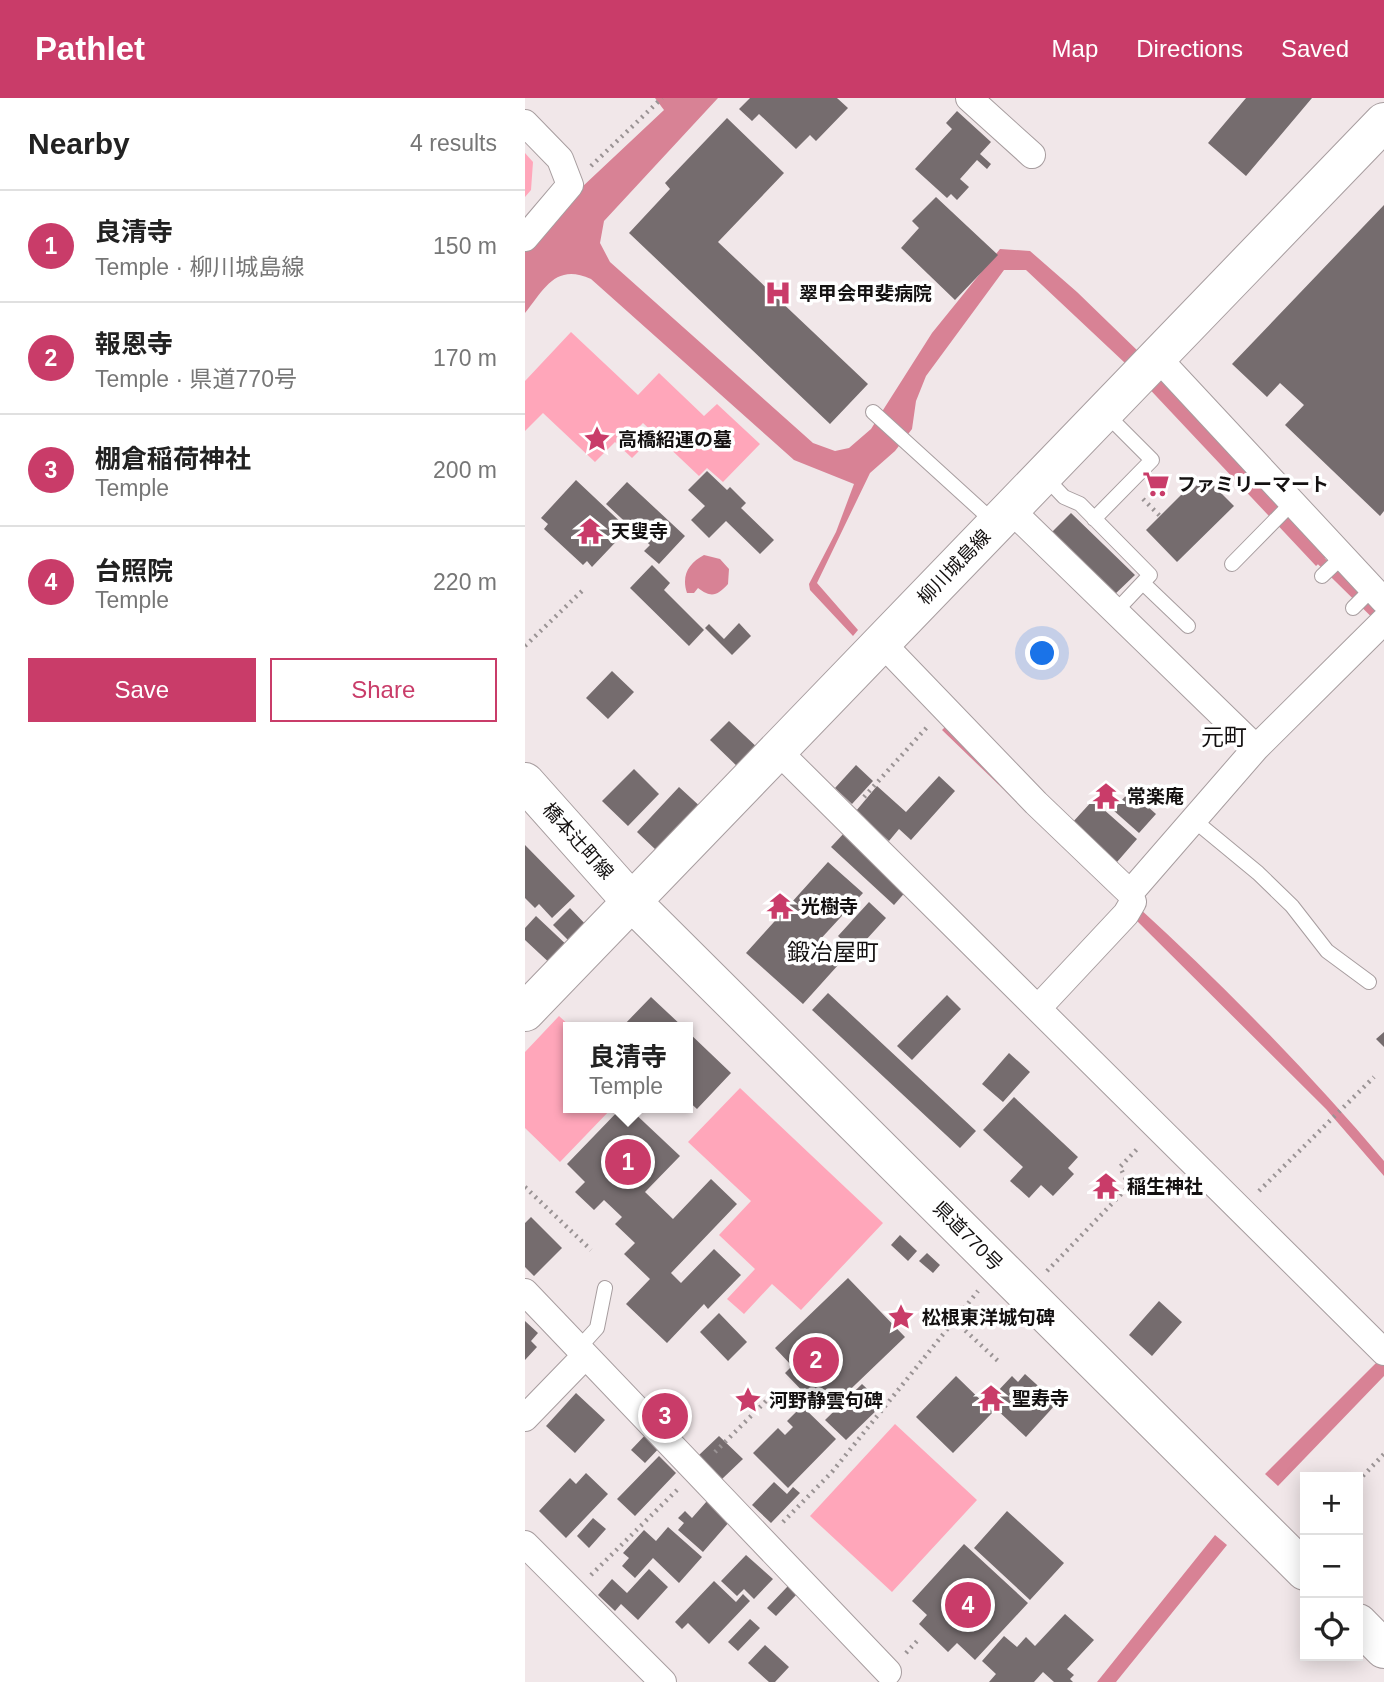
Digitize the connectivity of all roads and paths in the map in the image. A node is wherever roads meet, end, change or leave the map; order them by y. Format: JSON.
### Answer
{"nodes":[{"id":1,"x":662,"y":98,"type":"edge"},
{"id":2,"x":972,"y":99,"type":"edge"},
{"id":3,"x":1384,"y":122,"type":"edge"},
{"id":4,"x":525,"y":123,"type":"edge"},
{"id":5,"x":1032,"y":155,"type":"dead end"},
{"id":6,"x":570,"y":186,"type":"junction"},
{"id":7,"x":525,"y":238,"type":"edge"},
{"id":8,"x":1147,"y":367,"type":"junction"},
{"id":9,"x":873,"y":412,"type":"dead end"},
{"id":10,"x":1104,"y":412,"type":"junction"},
{"id":11,"x":1043,"y":475,"type":"junction"},
{"id":12,"x":1143,"y":499,"type":"dead end"},
{"id":13,"x":1290,"y":505,"type":"junction"},
{"id":14,"x":1003,"y":516,"type":"junction"},
{"id":15,"x":1160,"y":516,"type":"dead end"},
{"id":16,"x":1094,"y":519,"type":"junction"},
{"id":17,"x":1340,"y":558,"type":"junction"},
{"id":18,"x":1232,"y":564,"type":"dead end"},
{"id":19,"x":1322,"y":576,"type":"dead end"},
{"id":20,"x":1143,"y":583,"type":"junction"},
{"id":21,"x":583,"y":590,"type":"dead end"},
{"id":22,"x":1375,"y":594,"type":"edge"},
{"id":23,"x":1353,"y":608,"type":"dead end"},
{"id":24,"x":1116,"y":611,"type":"junction"},
{"id":25,"x":1379,"y":625,"type":"edge"},
{"id":26,"x":1188,"y":626,"type":"dead end"},
{"id":27,"x":525,"y":646,"type":"edge"},
{"id":28,"x":874,"y":650,"type":"junction"},
{"id":29,"x":929,"y":724,"type":"dead end"},
{"id":30,"x":1256,"y":748,"type":"junction"},
{"id":31,"x":777,"y":750,"type":"junction"},
{"id":32,"x":525,"y":782,"type":"edge"},
{"id":33,"x":847,"y":816,"type":"junction"},
{"id":34,"x":1195,"y":821,"type":"junction"},
{"id":35,"x":631,"y":901,"type":"junction"},
{"id":36,"x":1130,"y":903,"type":"junction"},
{"id":37,"x":1369,"y":982,"type":"dead end"},
{"id":38,"x":1039,"y":1007,"type":"junction"},
{"id":39,"x":525,"y":1012,"type":"edge"},
{"id":40,"x":1374,"y":1077,"type":"dead end"},
{"id":41,"x":1158,"y":1126,"type":"junction"},
{"id":42,"x":525,"y":1187,"type":"edge"},
{"id":43,"x":1241,"y":1208,"type":"junction"},
{"id":44,"x":591,"y":1250,"type":"dead end"},
{"id":45,"x":1047,"y":1272,"type":"dead end"},
{"id":46,"x":605,"y":1288,"type":"dead end"},
{"id":47,"x":980,"y":1289,"type":"dead end"},
{"id":48,"x":525,"y":1292,"type":"edge"},
{"id":49,"x":955,"y":1321,"type":"junction"},
{"id":50,"x":1383,"y":1351,"type":"edge"},
{"id":51,"x":582,"y":1352,"type":"junction"},
{"id":52,"x":998,"y":1362,"type":"dead end"},
{"id":53,"x":767,"y":1400,"type":"dead end"},
{"id":54,"x":525,"y":1418,"type":"edge"},
{"id":55,"x":1384,"y":1454,"type":"edge"},
{"id":56,"x":709,"y":1458,"type":"dead end"},
{"id":57,"x":1363,"y":1476,"type":"edge"},
{"id":58,"x":680,"y":1487,"type":"dead end"},
{"id":59,"x":765,"y":1540,"type":"junction"},
{"id":60,"x":525,"y":1544,"type":"edge"},
{"id":61,"x":1300,"y":1567,"type":"edge"},
{"id":62,"x":573,"y":1593,"type":"junction"},
{"id":63,"x":1363,"y":1628,"type":"edge"},
{"id":64,"x":1384,"y":1649,"type":"edge"},
{"id":65,"x":888,"y":1672,"type":"dead end"},
{"id":66,"x":663,"y":1682,"type":"edge"}],
"edges":[{"from":1,"to":6,"type":"path"},
{"from":2,"to":5,"type":"street"},
{"from":3,"to":8,"type":"main road","name":"柳川城島線"},
{"from":4,"to":6,"type":"street"},
{"from":6,"to":7,"type":"street"},
{"from":8,"to":10,"type":"main road","name":"柳川城島線"},
{"from":8,"to":13,"type":"street"},
{"from":9,"to":14,"type":"lane"},
{"from":10,"to":11,"type":"main road","name":"柳川城島線"},
{"from":10,"to":16,"type":"lane"},
{"from":11,"to":14,"type":"main road","name":"柳川城島線"},
{"from":11,"to":16,"type":"lane"},
{"from":12,"to":15,"type":"path"},
{"from":13,"to":17,"type":"street"},
{"from":13,"to":18,"type":"lane"},
{"from":14,"to":24,"type":"street"},
{"from":14,"to":28,"type":"main road","name":"柳川城島線"},
{"from":16,"to":20,"type":"lane"},
{"from":17,"to":19,"type":"lane"},
{"from":17,"to":22,"type":"street"},
{"from":20,"to":24,"type":"lane"},
{"from":20,"to":26,"type":"lane"},
{"from":21,"to":27,"type":"path"},
{"from":22,"to":23,"type":"lane"},
{"from":24,"to":30,"type":"street"},
{"from":25,"to":30,"type":"street"},
{"from":28,"to":31,"type":"main road","name":"柳川城島線"},
{"from":28,"to":36,"type":"street"},
{"from":29,"to":33,"type":"path"},
{"from":30,"to":34,"type":"street"},
{"from":31,"to":33,"type":"street"},
{"from":31,"to":35,"type":"main road","name":"柳川城島線"},
{"from":32,"to":35,"type":"main road","name":"橋本辻町線"},
{"from":33,"to":38,"type":"street"},
{"from":34,"to":36,"type":"street"},
{"from":34,"to":37,"type":"lane"},
{"from":35,"to":39,"type":"main road","name":"柳川城島線"},
{"from":35,"to":61,"type":"main road","name":"県道770号"},
{"from":36,"to":38,"type":"street"},
{"from":38,"to":41,"type":"street"},
{"from":40,"to":43,"type":"path"},
{"from":41,"to":43,"type":"street"},
{"from":41,"to":45,"type":"path"},
{"from":42,"to":44,"type":"path"},
{"from":43,"to":50,"type":"street"},
{"from":46,"to":51,"type":"lane"},
{"from":47,"to":49,"type":"path"},
{"from":48,"to":51,"type":"street"},
{"from":49,"to":52,"type":"path"},
{"from":49,"to":59,"type":"path"},
{"from":51,"to":54,"type":"street"},
{"from":51,"to":59,"type":"street"},
{"from":53,"to":56,"type":"path"},
{"from":55,"to":57,"type":"path"},
{"from":58,"to":62,"type":"path"},
{"from":59,"to":65,"type":"street"},
{"from":60,"to":62,"type":"street"},
{"from":62,"to":66,"type":"street"},
{"from":63,"to":64,"type":"main road"}]}
